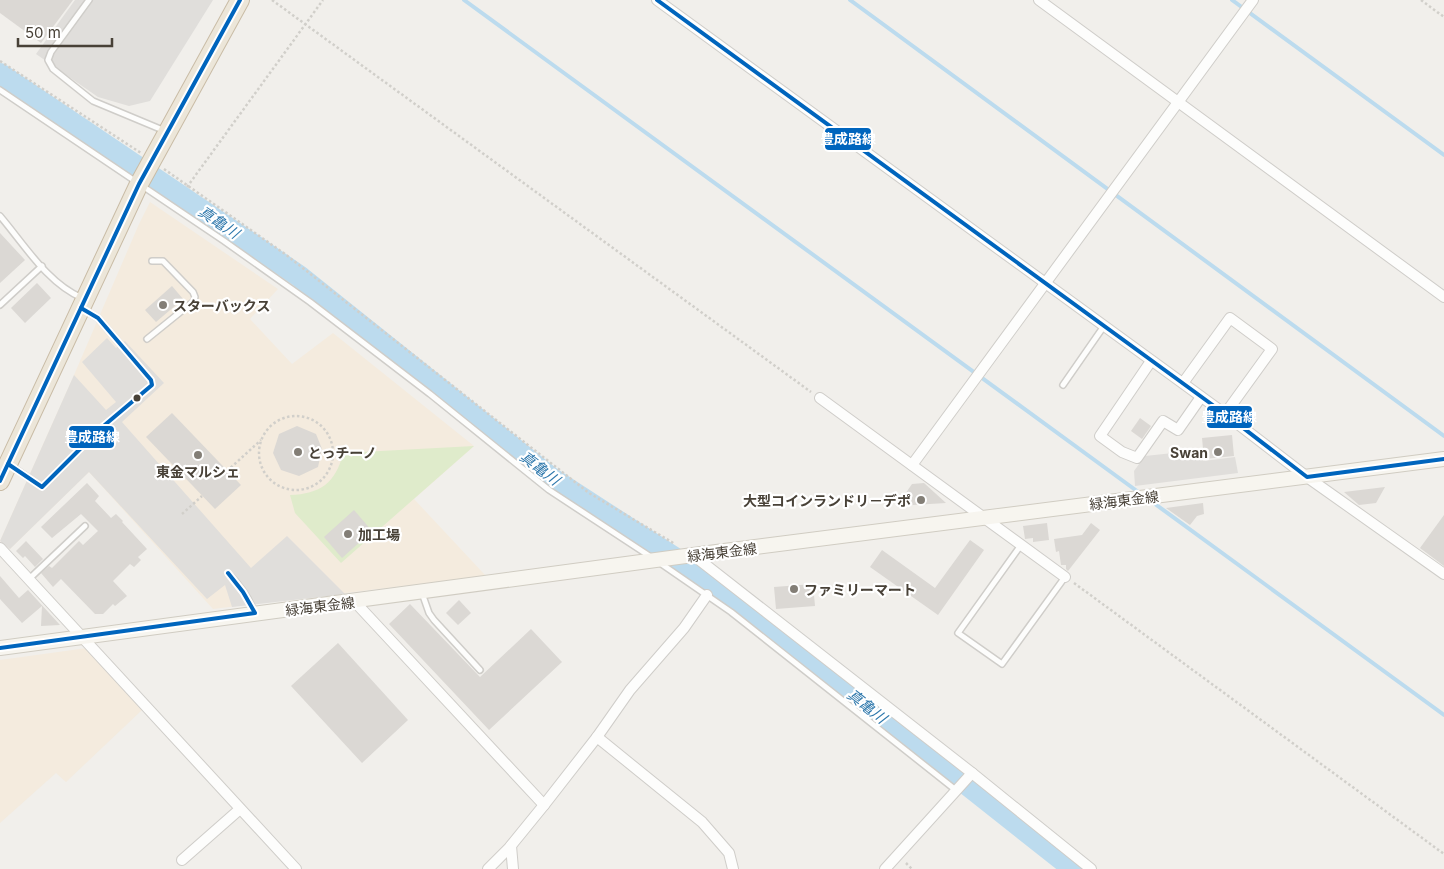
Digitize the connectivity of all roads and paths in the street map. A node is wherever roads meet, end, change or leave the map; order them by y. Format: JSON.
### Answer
{"nodes":[{"id":1,"x":88,"y":0,"type":"edge"},
{"id":2,"x":240,"y":0,"type":"edge"},
{"id":3,"x":272,"y":0,"type":"edge"},
{"id":4,"x":323,"y":0,"type":"edge"},
{"id":5,"x":657,"y":0,"type":"edge"},
{"id":6,"x":1039,"y":0,"type":"edge"},
{"id":7,"x":1253,"y":0,"type":"edge"},
{"id":8,"x":1421,"y":0,"type":"edge"},
{"id":9,"x":1444,"y":17,"type":"edge"},
{"id":10,"x":305,"y":24,"type":"junction"},
{"id":11,"x":0,"y":61,"type":"edge"},
{"id":12,"x":0,"y":90,"type":"edge"},
{"id":13,"x":1178,"y":102,"type":"junction"},
{"id":14,"x":167,"y":132,"type":"junction"},
{"id":15,"x":152,"y":160,"type":"junction"},
{"id":16,"x":138,"y":184,"type":"junction"},
{"id":17,"x":186,"y":186,"type":"junction"},
{"id":18,"x":0,"y":216,"type":"edge"},
{"id":19,"x":152,"y":261,"type":"dead end"},
{"id":20,"x":42,"y":266,"type":"junction"},
{"id":21,"x":1045,"y":284,"type":"junction"},
{"id":22,"x":1444,"y":297,"type":"edge"},
{"id":23,"x":83,"y":304,"type":"junction"},
{"id":24,"x":0,"y":305,"type":"edge"},
{"id":25,"x":1104,"y":326,"type":"junction"},
{"id":26,"x":147,"y":339,"type":"dead end"},
{"id":27,"x":1151,"y":361,"type":"junction"},
{"id":28,"x":1183,"y":383,"type":"junction"},
{"id":29,"x":1063,"y":385,"type":"dead end"},
{"id":30,"x":1202,"y":397,"type":"junction"},
{"id":31,"x":820,"y":398,"type":"joint"},
{"id":32,"x":1225,"y":414,"type":"junction"},
{"id":33,"x":261,"y":440,"type":"junction"},
{"id":34,"x":1444,"y":459,"type":"edge"},
{"id":35,"x":8,"y":464,"type":"junction"},
{"id":36,"x":912,"y":465,"type":"junction"},
{"id":37,"x":227,"y":471,"type":"dead end"},
{"id":38,"x":1307,"y":478,"type":"junction"},
{"id":39,"x":0,"y":481,"type":"edge"},
{"id":40,"x":202,"y":496,"type":"dead end"},
{"id":41,"x":182,"y":514,"type":"dead end"},
{"id":42,"x":984,"y":518,"type":"junction"},
{"id":43,"x":85,"y":526,"type":"dead end"},
{"id":44,"x":1021,"y":545,"type":"junction"},
{"id":45,"x":0,"y":548,"type":"edge"},
{"id":46,"x":693,"y":556,"type":"junction"},
{"id":47,"x":657,"y":560,"type":"junction"},
{"id":48,"x":228,"y":573,"type":"dead end"},
{"id":49,"x":1444,"y":574,"type":"edge"},
{"id":50,"x":1065,"y":577,"type":"junction"},
{"id":51,"x":28,"y":580,"type":"junction"},
{"id":52,"x":422,"y":593,"type":"junction"},
{"id":53,"x":707,"y":595,"type":"junction"},
{"id":54,"x":355,"y":602,"type":"junction"},
{"id":55,"x":254,"y":613,"type":"junction"},
{"id":56,"x":82,"y":637,"type":"junction"},
{"id":57,"x":0,"y":648,"type":"edge"},
{"id":58,"x":480,"y":670,"type":"dead end"},
{"id":59,"x":597,"y":737,"type":"junction"},
{"id":60,"x":972,"y":773,"type":"junction"},
{"id":61,"x":957,"y":791,"type":"junction"},
{"id":62,"x":544,"y":805,"type":"junction"},
{"id":63,"x":240,"y":809,"type":"junction"},
{"id":64,"x":511,"y":846,"type":"junction"},
{"id":65,"x":1444,"y":854,"type":"edge"},
{"id":66,"x":182,"y":860,"type":"dead end"},
{"id":67,"x":296,"y":869,"type":"edge"},
{"id":68,"x":488,"y":869,"type":"edge"},
{"id":69,"x":513,"y":869,"type":"edge"},
{"id":70,"x":733,"y":869,"type":"edge"},
{"id":71,"x":885,"y":869,"type":"edge"},
{"id":72,"x":1091,"y":869,"type":"edge"}],
"edges":[{"from":1,"to":14,"type":"lane"},
{"from":2,"to":14,"type":"highway"},
{"from":3,"to":10,"type":"path"},
{"from":4,"to":10,"type":"path"},
{"from":5,"to":21,"type":"street"},
{"from":6,"to":13,"type":"street"},
{"from":7,"to":13,"type":"street"},
{"from":8,"to":9,"type":"path"},
{"from":10,"to":17,"type":"path"},
{"from":10,"to":31,"type":"path"},
{"from":11,"to":15,"type":"path"},
{"from":12,"to":16,"type":"lane"},
{"from":13,"to":21,"type":"street"},
{"from":13,"to":22,"type":"street"},
{"from":14,"to":15,"type":"highway"},
{"from":15,"to":16,"type":"highway"},
{"from":15,"to":17,"type":"path"},
{"from":16,"to":23,"type":"highway"},
{"from":16,"to":47,"type":"lane"},
{"from":17,"to":46,"type":"path"},
{"from":18,"to":20,"type":"lane"},
{"from":19,"to":26,"type":"lane"},
{"from":20,"to":23,"type":"lane"},
{"from":20,"to":24,"type":"lane"},
{"from":21,"to":25,"type":"street"},
{"from":21,"to":36,"type":"street"},
{"from":23,"to":35,"type":"highway"},
{"from":23,"to":35,"type":"lane"},
{"from":25,"to":27,"type":"street"},
{"from":25,"to":29,"type":"lane"},
{"from":27,"to":28,"type":"street"},
{"from":27,"to":30,"type":"street"},
{"from":28,"to":30,"type":"street"},
{"from":28,"to":32,"type":"street"},
{"from":30,"to":32,"type":"street"},
{"from":31,"to":36,"type":"street"},
{"from":32,"to":38,"type":"street"},
{"from":33,"to":33,"type":"path"},
{"from":33,"to":37,"type":"path"},
{"from":34,"to":38,"type":"main road","name":"緑海東金線"},
{"from":35,"to":39,"type":"highway"},
{"from":36,"to":42,"type":"street"},
{"from":38,"to":42,"type":"main road","name":"緑海東金線"},
{"from":38,"to":49,"type":"street"},
{"from":40,"to":41,"type":"path"},
{"from":42,"to":44,"type":"street"},
{"from":42,"to":46,"type":"main road","name":"緑海東金線"},
{"from":43,"to":51,"type":"lane"},
{"from":44,"to":50,"type":"street"},
{"from":44,"to":50,"type":"lane"},
{"from":45,"to":51,"type":"street"},
{"from":46,"to":47,"type":"main road","name":"緑海東金線"},
{"from":46,"to":60,"type":"street"},
{"from":47,"to":52,"type":"main road","name":"緑海東金線"},
{"from":47,"to":53,"type":"lane"},
{"from":48,"to":55,"type":"lane"},
{"from":50,"to":65,"type":"path"},
{"from":51,"to":56,"type":"street"},
{"from":52,"to":54,"type":"main road","name":"緑海東金線"},
{"from":52,"to":58,"type":"lane"},
{"from":53,"to":59,"type":"street"},
{"from":53,"to":61,"type":"lane"},
{"from":54,"to":55,"type":"main road","name":"緑海東金線"},
{"from":54,"to":62,"type":"street"},
{"from":55,"to":56,"type":"main road","name":"緑海東金線"},
{"from":56,"to":57,"type":"main road","name":"緑海東金線"},
{"from":56,"to":63,"type":"street"},
{"from":59,"to":62,"type":"street"},
{"from":59,"to":70,"type":"street"},
{"from":60,"to":61,"type":"street"},
{"from":60,"to":72,"type":"street"},
{"from":61,"to":71,"type":"street"},
{"from":62,"to":64,"type":"street"},
{"from":63,"to":66,"type":"street"},
{"from":63,"to":67,"type":"street"},
{"from":64,"to":68,"type":"street"},
{"from":64,"to":69,"type":"street"}]}
